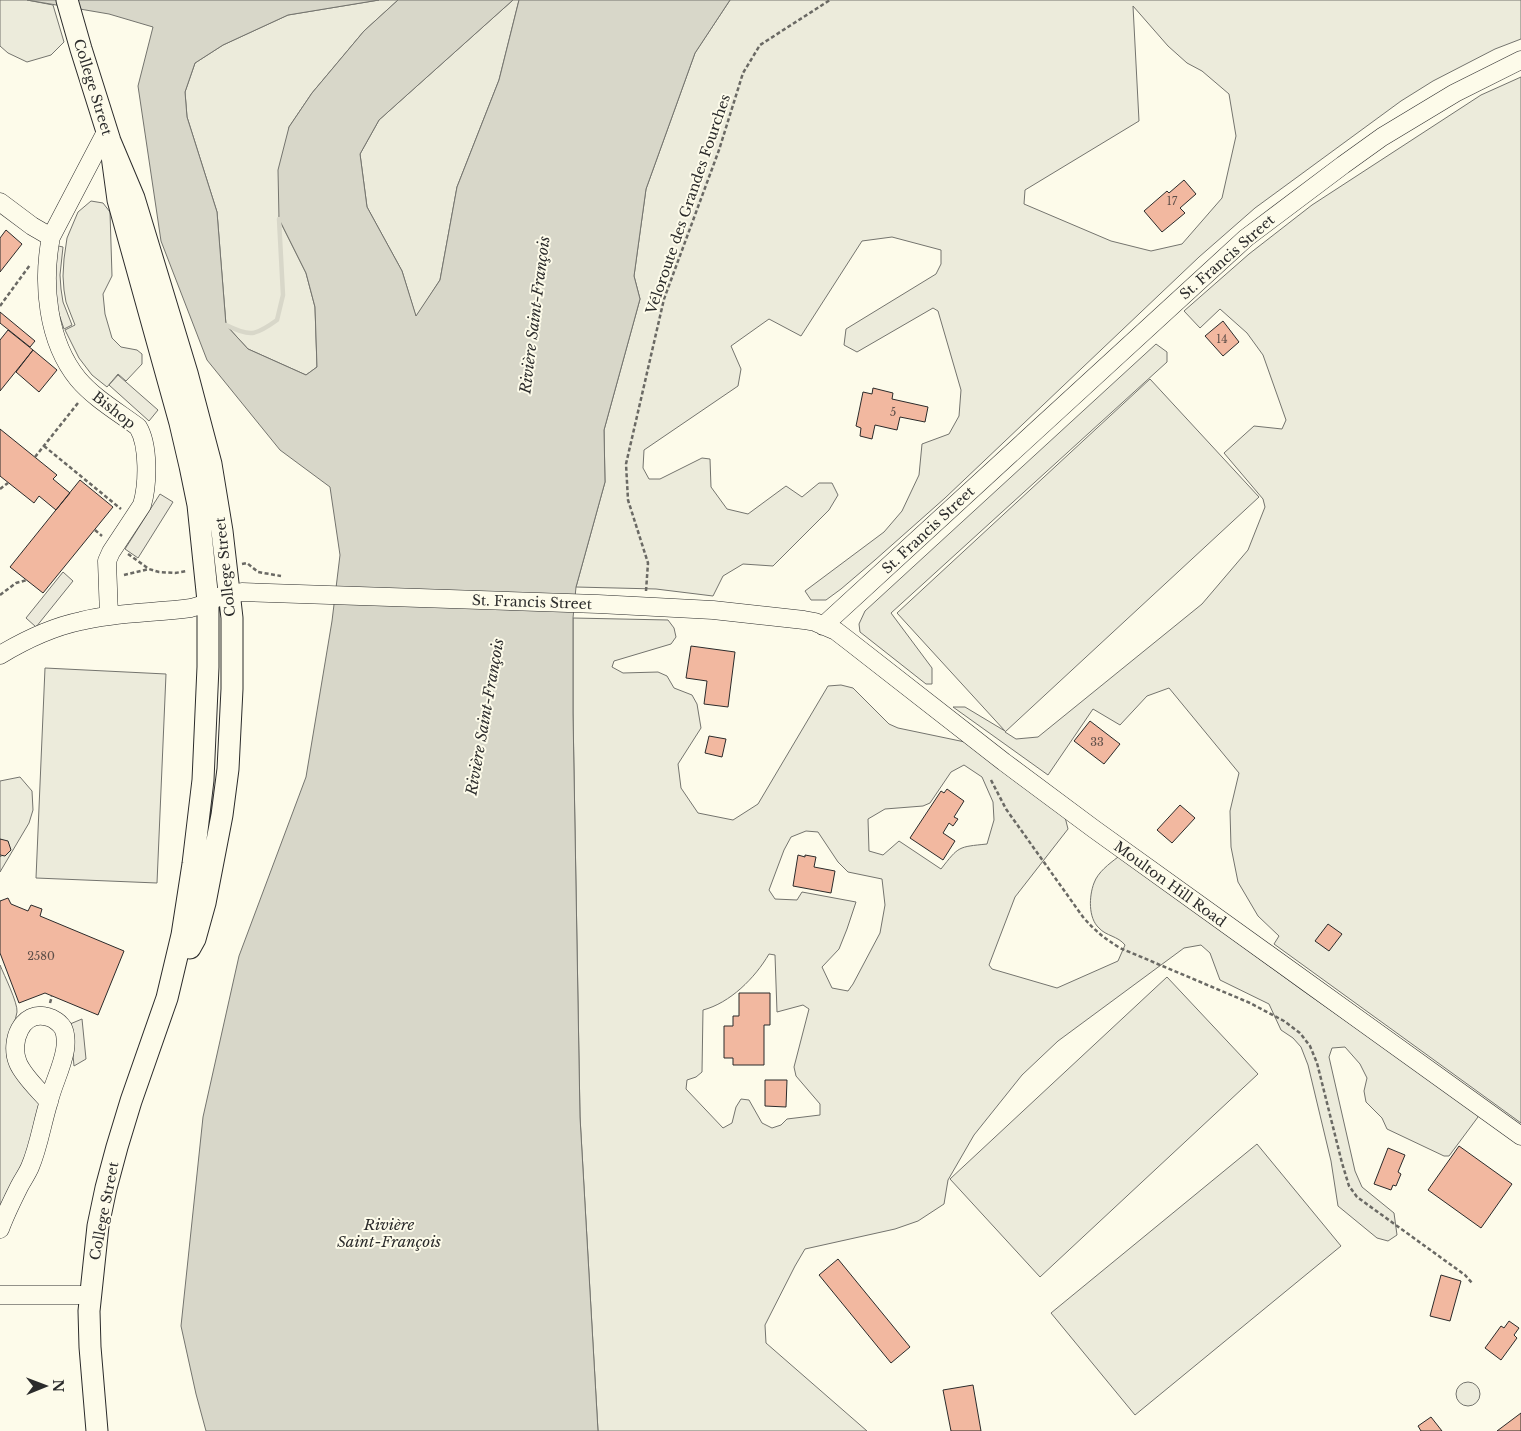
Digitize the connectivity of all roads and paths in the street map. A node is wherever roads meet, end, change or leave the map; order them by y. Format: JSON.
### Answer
{"nodes":[{"id":1,"x":67,"y":0,"type":"edge"},
{"id":2,"x":830,"y":0,"type":"edge"},
{"id":3,"x":1521,"y":60,"type":"edge"},
{"id":4,"x":108,"y":136,"type":"junction"},
{"id":5,"x":0,"y":202,"type":"edge"},
{"id":6,"x":51,"y":237,"type":"junction"},
{"id":7,"x":36,"y":258,"type":"dead end"},
{"id":8,"x":0,"y":306,"type":"edge"},
{"id":9,"x":88,"y":390,"type":"junction"},
{"id":10,"x":44,"y":446,"type":"junction"},
{"id":11,"x":35,"y":457,"type":"dead end"},
{"id":12,"x":8,"y":483,"type":"dead end"},
{"id":13,"x":0,"y":489,"type":"edge"},
{"id":14,"x":123,"y":511,"type":"dead end"},
{"id":15,"x":94,"y":530,"type":"dead end"},
{"id":16,"x":115,"y":545,"type":"junction"},
{"id":17,"x":149,"y":569,"type":"junction"},
{"id":18,"x":191,"y":571,"type":"dead end"},
{"id":19,"x":118,"y":577,"type":"dead end"},
{"id":20,"x":27,"y":580,"type":"dead end"},
{"id":21,"x":646,"y":591,"type":"dead end"},
{"id":22,"x":230,"y":594,"type":"junction"},
{"id":23,"x":0,"y":595,"type":"edge"},
{"id":24,"x":208,"y":601,"type":"junction"},
{"id":25,"x":109,"y":616,"type":"junction"},
{"id":26,"x":823,"y":626,"type":"junction"},
{"id":27,"x":0,"y":655,"type":"edge"},
{"id":28,"x":991,"y":780,"type":"dead end"},
{"id":29,"x":167,"y":998,"type":"junction"},
{"id":30,"x":49,"y":1102,"type":"dead end"},
{"id":31,"x":1521,"y":1136,"type":"edge"},
{"id":32,"x":0,"y":1229,"type":"edge"},
{"id":33,"x":1472,"y":1283,"type":"dead end"},
{"id":34,"x":0,"y":1295,"type":"edge"},
{"id":35,"x":91,"y":1295,"type":"junction"},
{"id":36,"x":97,"y":1431,"type":"edge"}],
"edges":[{"from":1,"to":4,"type":"main road","name":"College Street"},
{"from":2,"to":21,"type":"path","name":"Véloroute des Grandes Fourches"},
{"from":3,"to":26,"type":"street","name":"St. Francis Street"},
{"from":4,"to":6,"type":"street","name":"Bishop"},
{"from":4,"to":22,"type":"main road","name":"College Street"},
{"from":4,"to":24,"type":"main road","name":"College Street"},
{"from":5,"to":6,"type":"street"},
{"from":6,"to":9,"type":"street","name":"Bishop"},
{"from":7,"to":8,"type":"path"},
{"from":9,"to":10,"type":"path"},
{"from":9,"to":16,"type":"street","name":"Bishop"},
{"from":10,"to":11,"type":"path"},
{"from":10,"to":14,"type":"path"},
{"from":12,"to":13,"type":"path"},
{"from":15,"to":16,"type":"path"},
{"from":16,"to":17,"type":"path"},
{"from":16,"to":25,"type":"street","name":"Bishop"},
{"from":17,"to":18,"type":"path"},
{"from":17,"to":19,"type":"path"},
{"from":20,"to":23,"type":"path"},
{"from":22,"to":24,"type":"street","name":"St. Francis Street"},
{"from":22,"to":26,"type":"street","name":"St. Francis Street"},
{"from":22,"to":29,"type":"main road","name":"College Street"},
{"from":24,"to":25,"type":"street","name":"St. Francis Street"},
{"from":24,"to":29,"type":"main road","name":"College Street"},
{"from":25,"to":27,"type":"street"},
{"from":26,"to":31,"type":"street","name":"Moulton Hill Road"},
{"from":28,"to":33,"type":"path"},
{"from":29,"to":35,"type":"main road","name":"College Street"},
{"from":30,"to":32,"type":"street"},
{"from":34,"to":35,"type":"street"},
{"from":35,"to":36,"type":"main road","name":"College Street"}]}
